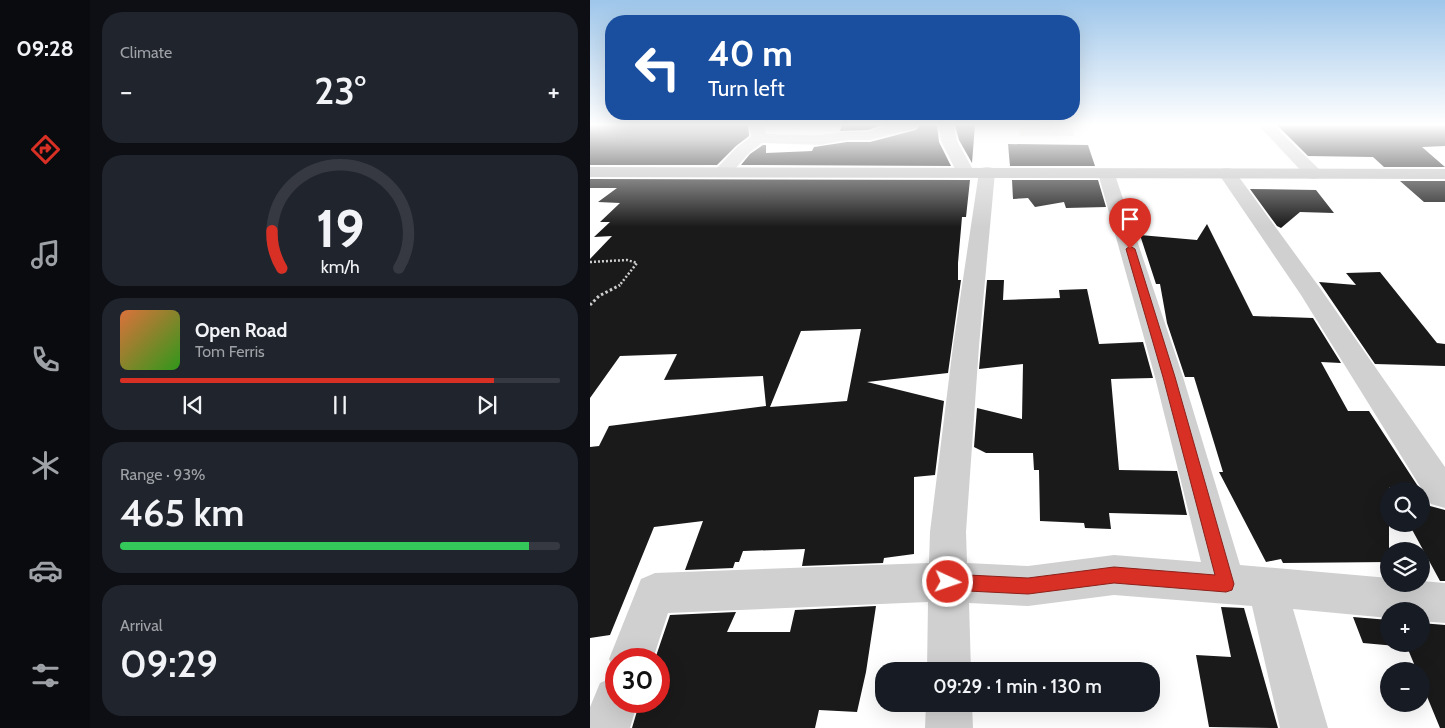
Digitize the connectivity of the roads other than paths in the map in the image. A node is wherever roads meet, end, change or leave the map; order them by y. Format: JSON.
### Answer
{"nodes":[{"id":1,"x":735,"y":159,"type":"edge"},
{"id":2,"x":965,"y":159,"type":"edge"},
{"id":3,"x":1299,"y":159,"type":"edge"},
{"id":4,"x":590,"y":172,"type":"edge"},
{"id":5,"x":724,"y":172,"type":"junction"},
{"id":6,"x":977,"y":172,"type":"junction"},
{"id":7,"x":1107,"y":173,"type":"junction"},
{"id":8,"x":1227,"y":173,"type":"junction"},
{"id":9,"x":1314,"y":174,"type":"junction"},
{"id":10,"x":1445,"y":174,"type":"edge"},
{"id":11,"x":1443,"y":492,"type":"dead end"},
{"id":12,"x":948,"y":582,"type":"junction"},
{"id":13,"x":1226,"y":584,"type":"junction"},
{"id":14,"x":1267,"y":587,"type":"junction"},
{"id":15,"x":1445,"y":603,"type":"edge"},
{"id":16,"x":635,"y":648,"type":"edge"},
{"id":17,"x":948,"y":662,"type":"edge"},
{"id":18,"x":949,"y":712,"type":"edge"},
{"id":19,"x":611,"y":713,"type":"edge"},
{"id":20,"x":606,"y":728,"type":"edge"},
{"id":21,"x":949,"y":728,"type":"edge"},
{"id":22,"x":1304,"y":728,"type":"edge"}],
"edges":[{"from":1,"to":5,"type":"street"},
{"from":2,"to":6,"type":"street"},
{"from":3,"to":9,"type":"street"},
{"from":4,"to":5,"type":"main road"},
{"from":5,"to":6,"type":"main road"},
{"from":6,"to":7,"type":"main road"},
{"from":6,"to":12,"type":"street"},
{"from":7,"to":8,"type":"main road"},
{"from":7,"to":13,"type":"street"},
{"from":8,"to":9,"type":"main road"},
{"from":8,"to":11,"type":"street"},
{"from":9,"to":10,"type":"main road"},
{"from":12,"to":13,"type":"street"},
{"from":12,"to":16,"type":"street"},
{"from":12,"to":17,"type":"street"},
{"from":13,"to":14,"type":"street"},
{"from":14,"to":15,"type":"street"},
{"from":14,"to":22,"type":"street"},
{"from":18,"to":21,"type":"street"},
{"from":19,"to":20,"type":"street"}]}
